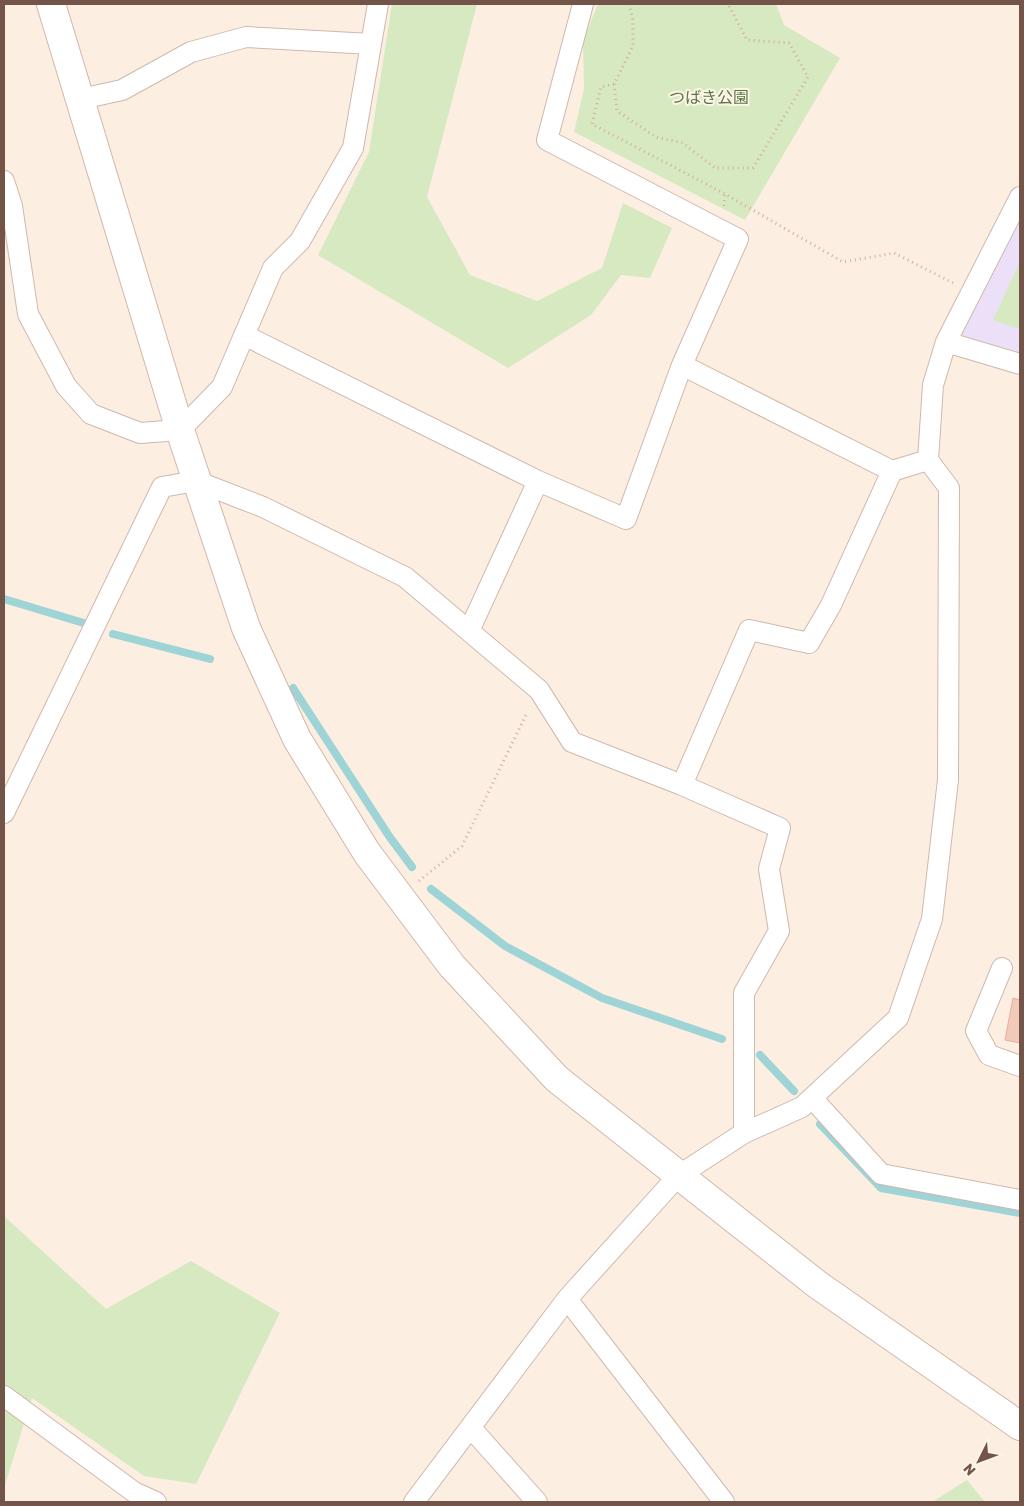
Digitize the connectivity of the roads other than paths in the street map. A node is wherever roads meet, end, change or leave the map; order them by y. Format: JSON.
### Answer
{"nodes":[{"id":1,"x":51,"y":4,"type":"edge"},
{"id":2,"x":378,"y":4,"type":"edge"},
{"id":3,"x":583,"y":4,"type":"edge"},
{"id":4,"x":371,"y":44,"type":"junction"},
{"id":5,"x":81,"y":99,"type":"junction"},
{"id":6,"x":4,"y":180,"type":"edge"},
{"id":7,"x":1020,"y":197,"type":"edge"},
{"id":8,"x":244,"y":336,"type":"junction"},
{"id":9,"x":946,"y":342,"type":"junction"},
{"id":10,"x":1020,"y":364,"type":"edge"},
{"id":11,"x":682,"y":365,"type":"junction"},
{"id":12,"x":180,"y":430,"type":"junction"},
{"id":13,"x":928,"y":460,"type":"junction"},
{"id":14,"x":892,"y":471,"type":"junction"},
{"id":15,"x":196,"y":481,"type":"junction"},
{"id":16,"x":538,"y":481,"type":"junction"},
{"id":17,"x":469,"y":631,"type":"junction"},
{"id":18,"x":682,"y":785,"type":"junction"},
{"id":19,"x":4,"y":813,"type":"edge"},
{"id":20,"x":1002,"y":968,"type":"dead end"},
{"id":21,"x":1020,"y":1066,"type":"edge"},
{"id":22,"x":812,"y":1098,"type":"junction"},
{"id":23,"x":744,"y":1133,"type":"junction"},
{"id":24,"x":678,"y":1176,"type":"junction"},
{"id":25,"x":1020,"y":1200,"type":"edge"},
{"id":26,"x":567,"y":1299,"type":"junction"},
{"id":27,"x":4,"y":1396,"type":"edge"},
{"id":28,"x":1020,"y":1426,"type":"edge"},
{"id":29,"x":471,"y":1428,"type":"junction"},
{"id":30,"x":156,"y":1502,"type":"edge"},
{"id":31,"x":414,"y":1502,"type":"edge"},
{"id":32,"x":537,"y":1502,"type":"edge"},
{"id":33,"x":724,"y":1502,"type":"edge"}],
"edges":[{"from":1,"to":5,"type":"street"},
{"from":2,"to":4,"type":"street"},
{"from":3,"to":11,"type":"street"},
{"from":4,"to":5,"type":"street"},
{"from":4,"to":8,"type":"street"},
{"from":5,"to":12,"type":"street"},
{"from":6,"to":12,"type":"street"},
{"from":7,"to":9,"type":"street"},
{"from":8,"to":12,"type":"street"},
{"from":8,"to":16,"type":"street"},
{"from":9,"to":10,"type":"street"},
{"from":9,"to":13,"type":"street"},
{"from":11,"to":14,"type":"street"},
{"from":11,"to":16,"type":"street"},
{"from":12,"to":15,"type":"street"},
{"from":13,"to":14,"type":"street"},
{"from":13,"to":22,"type":"street"},
{"from":14,"to":18,"type":"street"},
{"from":15,"to":17,"type":"street"},
{"from":15,"to":19,"type":"street"},
{"from":15,"to":24,"type":"street"},
{"from":16,"to":17,"type":"street"},
{"from":17,"to":18,"type":"street"},
{"from":18,"to":23,"type":"street"},
{"from":20,"to":21,"type":"street"},
{"from":22,"to":23,"type":"street"},
{"from":22,"to":25,"type":"street"},
{"from":23,"to":24,"type":"street"},
{"from":24,"to":26,"type":"street"},
{"from":24,"to":28,"type":"street"},
{"from":26,"to":29,"type":"street"},
{"from":26,"to":33,"type":"street"},
{"from":27,"to":30,"type":"street"},
{"from":29,"to":31,"type":"street"},
{"from":29,"to":32,"type":"street"}]}
